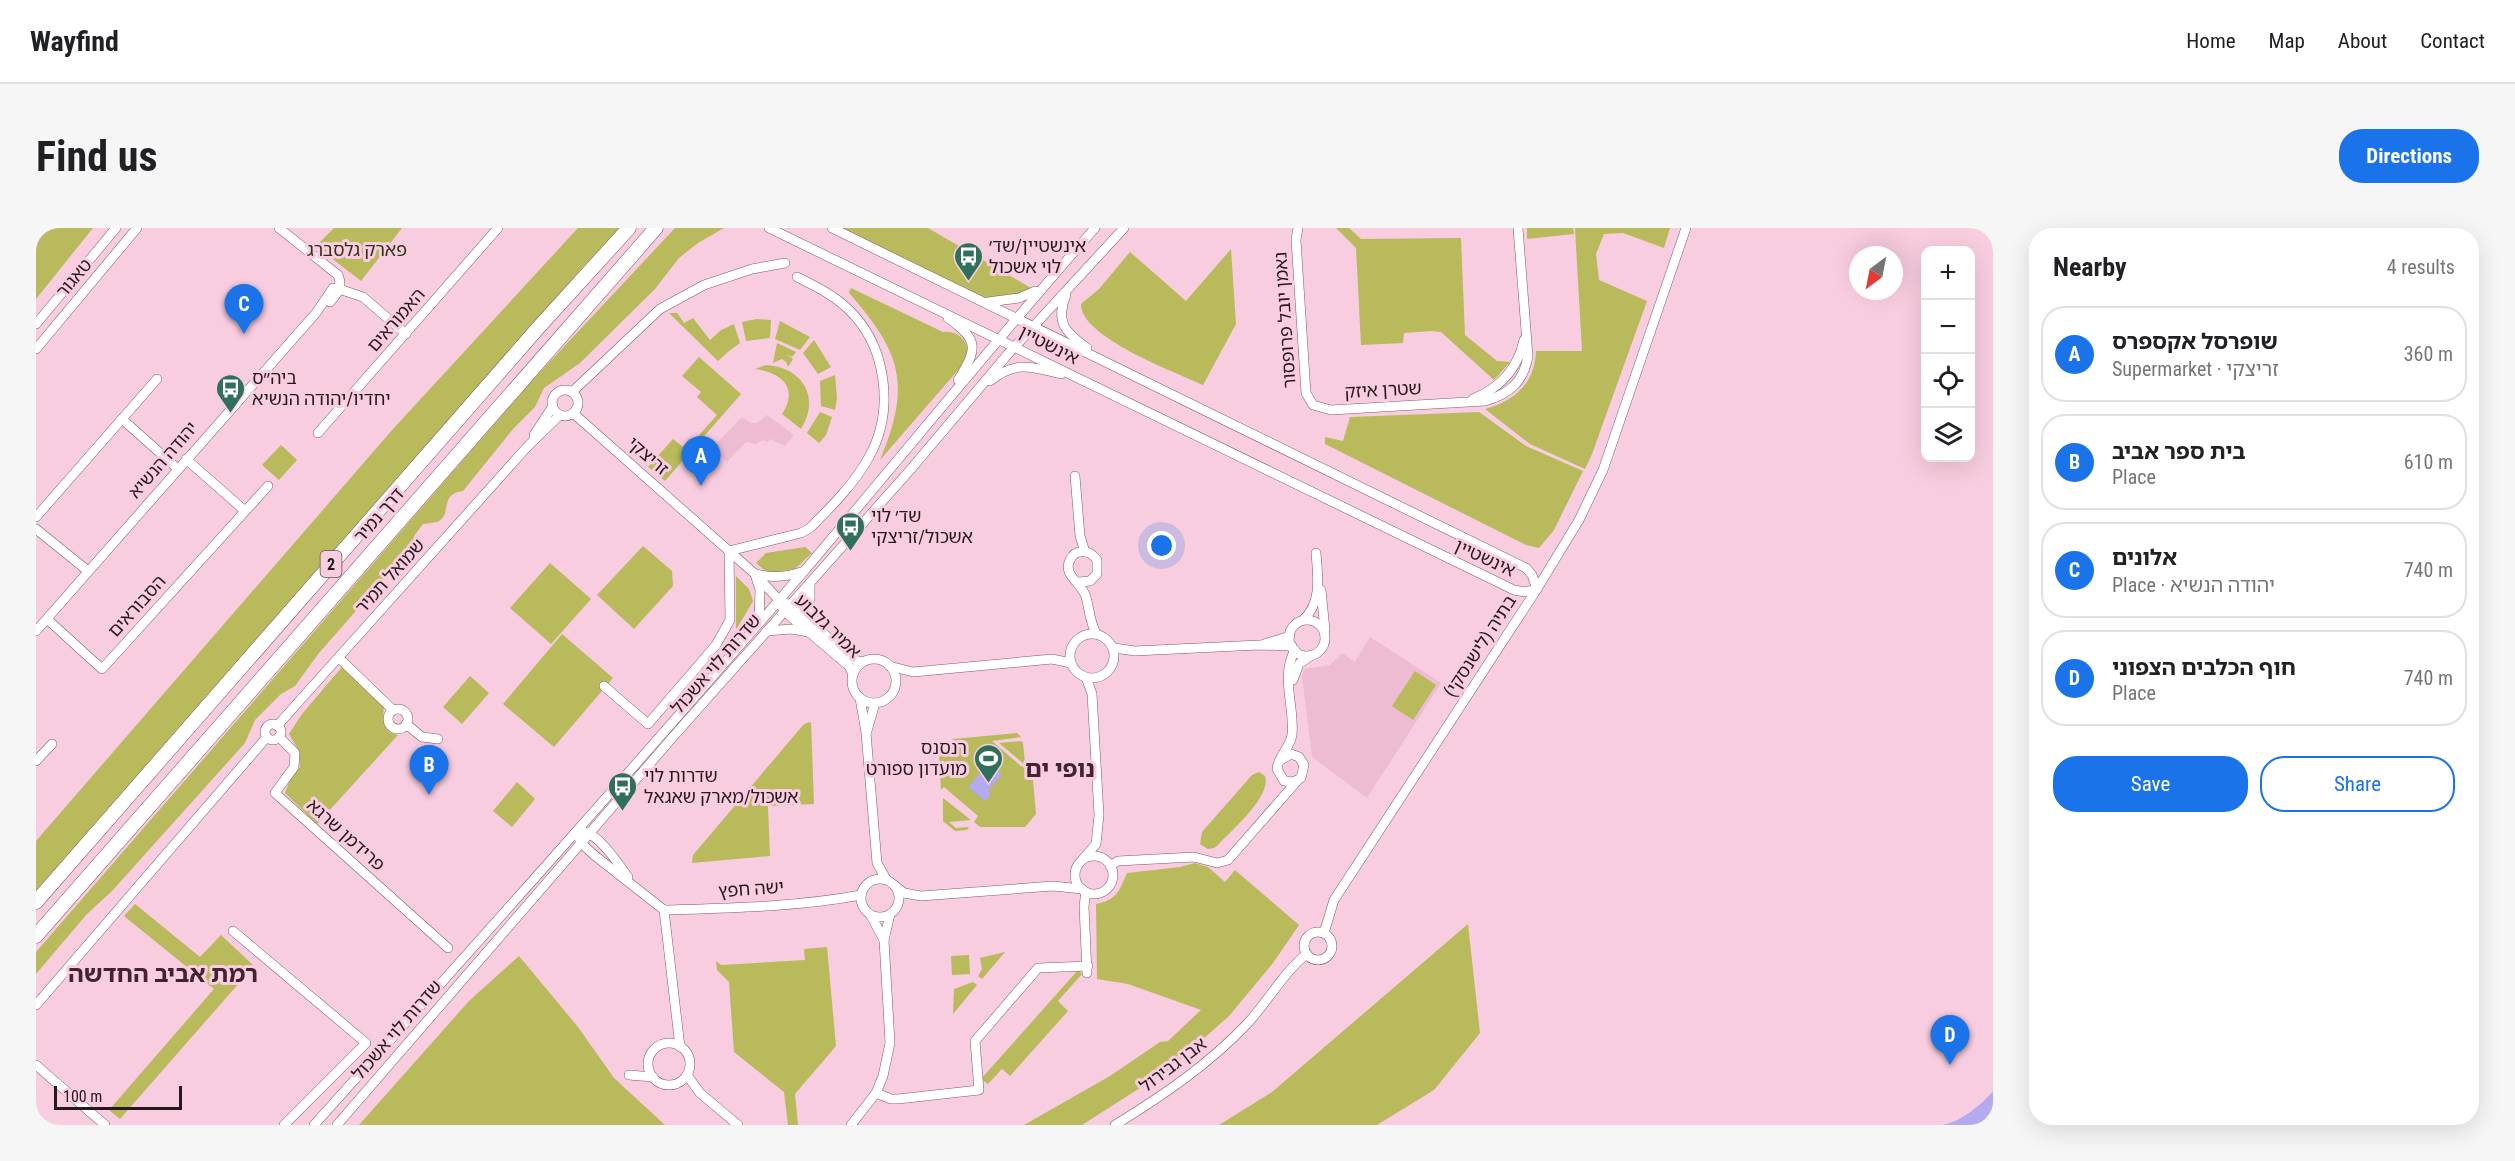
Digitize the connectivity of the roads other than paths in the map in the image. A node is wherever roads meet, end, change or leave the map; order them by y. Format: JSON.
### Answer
{"nodes":[{"id":1,"x":116,"y":228,"type":"edge"},
{"id":2,"x":137,"y":228,"type":"edge"},
{"id":3,"x":279,"y":228,"type":"edge"},
{"id":4,"x":498,"y":228,"type":"edge"},
{"id":5,"x":628,"y":228,"type":"edge"},
{"id":6,"x":657,"y":228,"type":"edge"},
{"id":7,"x":769,"y":228,"type":"edge"},
{"id":8,"x":832,"y":228,"type":"edge"},
{"id":9,"x":1095,"y":228,"type":"edge"},
{"id":10,"x":1124,"y":228,"type":"edge"},
{"id":11,"x":1293,"y":228,"type":"edge"},
{"id":12,"x":1298,"y":228,"type":"edge"},
{"id":13,"x":1518,"y":228,"type":"edge"},
{"id":14,"x":1686,"y":228,"type":"edge"},
{"id":15,"x":290,"y":231,"type":"edge"},
{"id":16,"x":1296,"y":240,"type":"junction"},
{"id":17,"x":785,"y":264,"type":"dead end"},
{"id":18,"x":797,"y":277,"type":"dead end"},
{"id":19,"x":1049,"y":281,"type":"junction"},
{"id":20,"x":337,"y":288,"type":"junction"},
{"id":21,"x":1069,"y":288,"type":"junction"},
{"id":22,"x":980,"y":301,"type":"junction"},
{"id":23,"x":928,"y":305,"type":"junction"},
{"id":24,"x":1016,"y":318,"type":"junction"},
{"id":25,"x":36,"y":324,"type":"edge"},
{"id":26,"x":1034,"y":327,"type":"junction"},
{"id":27,"x":406,"y":334,"type":"junction"},
{"id":28,"x":999,"y":338,"type":"junction"},
{"id":29,"x":1015,"y":346,"type":"junction"},
{"id":30,"x":36,"y":349,"type":"edge"},
{"id":31,"x":1111,"y":364,"type":"junction"},
{"id":32,"x":1075,"y":377,"type":"junction"},
{"id":33,"x":157,"y":379,"type":"dead end"},
{"id":34,"x":572,"y":392,"type":"junction"},
{"id":35,"x":972,"y":397,"type":"junction"},
{"id":36,"x":1308,"y":397,"type":"joint"},
{"id":37,"x":553,"y":406,"type":"junction"},
{"id":38,"x":940,"y":408,"type":"junction"},
{"id":39,"x":573,"y":412,"type":"junction"},
{"id":40,"x":560,"y":415,"type":"junction"},
{"id":41,"x":122,"y":419,"type":"junction"},
{"id":42,"x":318,"y":433,"type":"dead end"},
{"id":43,"x":527,"y":447,"type":"junction"},
{"id":44,"x":186,"y":459,"type":"junction"},
{"id":45,"x":178,"y":469,"type":"junction"},
{"id":46,"x":1074,"y":476,"type":"dead end"},
{"id":47,"x":268,"y":486,"type":"dead end"},
{"id":48,"x":245,"y":511,"type":"junction"},
{"id":49,"x":36,"y":517,"type":"edge"},
{"id":50,"x":36,"y":529,"type":"edge"},
{"id":51,"x":729,"y":551,"type":"junction"},
{"id":52,"x":1081,"y":552,"type":"junction"},
{"id":53,"x":1316,"y":553,"type":"dead end"},
{"id":54,"x":88,"y":571,"type":"junction"},
{"id":55,"x":804,"y":571,"type":"junction"},
{"id":56,"x":755,"y":574,"type":"junction"},
{"id":57,"x":1318,"y":576,"type":"junction"},
{"id":58,"x":1090,"y":581,"type":"junction"},
{"id":59,"x":1079,"y":582,"type":"junction"},
{"id":60,"x":810,"y":583,"type":"junction"},
{"id":61,"x":1537,"y":589,"type":"junction"},
{"id":62,"x":1086,"y":595,"type":"junction"},
{"id":63,"x":778,"y":599,"type":"junction"},
{"id":64,"x":787,"y":608,"type":"junction"},
{"id":65,"x":1088,"y":616,"type":"junction"},
{"id":66,"x":46,"y":619,"type":"junction"},
{"id":67,"x":1303,"y":620,"type":"junction"},
{"id":68,"x":759,"y":622,"type":"junction"},
{"id":69,"x":813,"y":629,"type":"junction"},
{"id":70,"x":36,"y":631,"type":"edge"},
{"id":71,"x":767,"y":631,"type":"junction"},
{"id":72,"x":1096,"y":634,"type":"junction"},
{"id":73,"x":1084,"y":635,"type":"junction"},
{"id":74,"x":1325,"y":635,"type":"junction"},
{"id":75,"x":1290,"y":636,"type":"junction"},
{"id":76,"x":1259,"y":645,"type":"junction"},
{"id":77,"x":1072,"y":647,"type":"junction"},
{"id":78,"x":1114,"y":648,"type":"junction"},
{"id":79,"x":1293,"y":648,"type":"junction"},
{"id":80,"x":1135,"y":651,"type":"junction"},
{"id":81,"x":1312,"y":655,"type":"junction"},
{"id":82,"x":339,"y":658,"type":"junction"},
{"id":83,"x":1052,"y":659,"type":"junction"},
{"id":84,"x":1114,"y":661,"type":"junction"},
{"id":85,"x":862,"y":662,"type":"junction"},
{"id":86,"x":1071,"y":663,"type":"junction"},
{"id":87,"x":889,"y":666,"type":"junction"},
{"id":88,"x":913,"y":672,"type":"junction"},
{"id":89,"x":853,"y":674,"type":"junction"},
{"id":90,"x":1086,"y":677,"type":"junction"},
{"id":91,"x":1097,"y":678,"type":"junction"},
{"id":92,"x":604,"y":686,"type":"dead end"},
{"id":93,"x":895,"y":686,"type":"junction"},
{"id":94,"x":1092,"y":694,"type":"junction"},
{"id":95,"x":860,"y":698,"type":"junction"},
{"id":96,"x":875,"y":703,"type":"junction"},
{"id":97,"x":393,"y":710,"type":"junction"},
{"id":98,"x":406,"y":724,"type":"junction"},
{"id":99,"x":277,"y":726,"type":"junction"},
{"id":100,"x":866,"y":733,"type":"junction"},
{"id":101,"x":267,"y":737,"type":"junction"},
{"id":102,"x":279,"y":737,"type":"junction"},
{"id":103,"x":438,"y":739,"type":"dead end"},
{"id":104,"x":52,"y":744,"type":"dead end"},
{"id":105,"x":1299,"y":757,"type":"junction"},
{"id":106,"x":1279,"y":760,"type":"junction"},
{"id":107,"x":36,"y":761,"type":"edge"},
{"id":108,"x":1281,"y":778,"type":"junction"},
{"id":109,"x":1298,"y":780,"type":"junction"},
{"id":110,"x":1274,"y":807,"type":"junction"},
{"id":111,"x":1099,"y":815,"type":"junction"},
{"id":112,"x":576,"y":831,"type":"junction"},
{"id":113,"x":590,"y":833,"type":"junction"},
{"id":114,"x":581,"y":843,"type":"junction"},
{"id":115,"x":1083,"y":859,"type":"junction"},
{"id":116,"x":877,"y":863,"type":"junction"},
{"id":117,"x":1109,"y":864,"type":"junction"},
{"id":118,"x":1075,"y":872,"type":"junction"},
{"id":119,"x":869,"y":882,"type":"junction"},
{"id":120,"x":890,"y":882,"type":"junction"},
{"id":121,"x":633,"y":884,"type":"junction"},
{"id":122,"x":1053,"y":886,"type":"junction"},
{"id":123,"x":1084,"y":890,"type":"junction"},
{"id":124,"x":861,"y":895,"type":"junction"},
{"id":125,"x":921,"y":896,"type":"junction"},
{"id":126,"x":840,"y":899,"type":"junction"},
{"id":127,"x":36,"y":902,"type":"edge"},
{"id":128,"x":862,"y":905,"type":"junction"},
{"id":129,"x":664,"y":910,"type":"junction"},
{"id":130,"x":893,"y":911,"type":"junction"},
{"id":131,"x":870,"y":914,"type":"junction"},
{"id":132,"x":233,"y":931,"type":"dead end"},
{"id":133,"x":1324,"y":933,"type":"junction"},
{"id":134,"x":36,"y":936,"type":"edge"},
{"id":135,"x":884,"y":940,"type":"junction"},
{"id":136,"x":448,"y":948,"type":"dead end"},
{"id":137,"x":1307,"y":954,"type":"junction"},
{"id":138,"x":36,"y":1005,"type":"edge"},
{"id":139,"x":675,"y":1018,"type":"junction"},
{"id":140,"x":667,"y":1044,"type":"junction"},
{"id":141,"x":680,"y":1047,"type":"junction"},
{"id":142,"x":36,"y":1065,"type":"edge"},
{"id":143,"x":648,"y":1074,"type":"junction"},
{"id":144,"x":629,"y":1075,"type":"dead end"},
{"id":145,"x":687,"y":1075,"type":"junction"},
{"id":146,"x":678,"y":1083,"type":"junction"},
{"id":147,"x":700,"y":1093,"type":"junction"},
{"id":148,"x":876,"y":1093,"type":"junction"},
{"id":149,"x":105,"y":1125,"type":"edge"},
{"id":150,"x":284,"y":1125,"type":"edge"},
{"id":151,"x":314,"y":1125,"type":"edge"},
{"id":152,"x":337,"y":1125,"type":"edge"},
{"id":153,"x":738,"y":1125,"type":"edge"},
{"id":154,"x":851,"y":1125,"type":"edge"},
{"id":155,"x":1115,"y":1125,"type":"edge"}],
"edges":[{"from":1,"to":25,"type":"street","name":"טאגור"},
{"from":2,"to":30,"type":"street","name":"טאגור"},
{"from":3,"to":15,"type":"street"},
{"from":4,"to":27,"type":"street","name":"האמוראים"},
{"from":5,"to":127,"type":"highway","name":"דרך נמיר","number":"2"},
{"from":6,"to":134,"type":"highway","name":"דרך נמיר","number":"2"},
{"from":7,"to":23,"type":"street","name":"אינשטיין"},
{"from":8,"to":22,"type":"street","name":"אינשטיין"},
{"from":9,"to":19,"type":"street","name":"שדרות לוי אשכול"},
{"from":10,"to":21,"type":"street","name":"שדרות לוי אשכול"},
{"from":11,"to":16,"type":"street","name":"נאמן יובל פרופסור"},
{"from":12,"to":16,"type":"street","name":"נאמן יובל פרופסור"},
{"from":13,"to":36,"type":"street","name":"שטרן איזק"},
{"from":14,"to":61,"type":"street","name":"בתיה (לישנסקי)"},
{"from":15,"to":20,"type":"street"},
{"from":16,"to":36,"type":"street","name":"נאמן יובל פרופסור"},
{"from":17,"to":34,"type":"street"},
{"from":18,"to":51,"type":"street"},
{"from":19,"to":22,"type":"street"},
{"from":19,"to":24,"type":"street","name":"שדרות לוי אשכול"},
{"from":20,"to":27,"type":"street"},
{"from":20,"to":44,"type":"street","name":"יהודה הנשיא"},
{"from":21,"to":26,"type":"street","name":"שדרות לוי אשכול"},
{"from":21,"to":31,"type":"street"},
{"from":22,"to":24,"type":"street","name":"אינשטיין"},
{"from":23,"to":28,"type":"street","name":"אינשטיין"},
{"from":23,"to":38,"type":"street"},
{"from":24,"to":26,"type":"street","name":"אינשטיין"},
{"from":24,"to":28,"type":"street","name":"שדרות לוי אשכול"},
{"from":26,"to":29,"type":"street","name":"שדרות לוי אשכול"},
{"from":26,"to":31,"type":"street","name":"אינשטיין"},
{"from":27,"to":42,"type":"street","name":"האמוראים"},
{"from":28,"to":29,"type":"street","name":"אינשטיין"},
{"from":28,"to":38,"type":"street","name":"שדרות לוי אשכול"},
{"from":29,"to":32,"type":"street","name":"אינשטיין"},
{"from":29,"to":35,"type":"street","name":"שדרות לוי אשכול"},
{"from":31,"to":61,"type":"street","name":"אינשטיין"},
{"from":32,"to":35,"type":"street"},
{"from":32,"to":61,"type":"street","name":"אינשטיין"},
{"from":33,"to":41,"type":"street"},
{"from":34,"to":37,"type":"street"},
{"from":34,"to":39,"type":"street"},
{"from":35,"to":60,"type":"street","name":"שדרות לוי אשכול"},
{"from":37,"to":40,"type":"street"},
{"from":37,"to":43,"type":"street","name":"שמואל תמיר"},
{"from":38,"to":55,"type":"street","name":"שדרות לוי אשכול"},
{"from":39,"to":40,"type":"street"},
{"from":39,"to":51,"type":"street","name":"זריצקי"},
{"from":40,"to":43,"type":"street","name":"שמואל תמיר"},
{"from":41,"to":45,"type":"street"},
{"from":41,"to":49,"type":"street"},
{"from":43,"to":82,"type":"street","name":"שמואל תמיר"},
{"from":44,"to":45,"type":"street","name":"יהודה הנשיא"},
{"from":44,"to":48,"type":"street"},
{"from":45,"to":54,"type":"street","name":"יהודה הנשיא"},
{"from":46,"to":52,"type":"street"},
{"from":47,"to":48,"type":"street","name":"הסבוראים"},
{"from":48,"to":66,"type":"street","name":"הסבוראים"},
{"from":50,"to":54,"type":"street"},
{"from":51,"to":56,"type":"street","name":"זריצקי"},
{"from":51,"to":92,"type":"street","name":"שדרות לוי אשכול"},
{"from":52,"to":58,"type":"street"},
{"from":52,"to":59,"type":"street"},
{"from":53,"to":57,"type":"street"},
{"from":54,"to":66,"type":"street","name":"יהודה הנשיא"},
{"from":55,"to":56,"type":"street"},
{"from":55,"to":63,"type":"street","name":"שדרות לוי אשכול"},
{"from":56,"to":63,"type":"street","name":"זריצקי"},
{"from":56,"to":68,"type":"street"},
{"from":57,"to":67,"type":"street"},
{"from":57,"to":74,"type":"street"},
{"from":58,"to":59,"type":"street"},
{"from":58,"to":62,"type":"street"},
{"from":59,"to":62,"type":"street"},
{"from":60,"to":64,"type":"street","name":"שדרות לוי אשכול"},
{"from":60,"to":69,"type":"street"},
{"from":61,"to":133,"type":"street","name":"בתיה (לישנסקי)"},
{"from":62,"to":65,"type":"street"},
{"from":63,"to":64,"type":"street","name":"אמיר גלבוע"},
{"from":63,"to":68,"type":"street","name":"שדרות לוי אשכול"},
{"from":64,"to":69,"type":"street","name":"אמיר גלבוע"},
{"from":64,"to":71,"type":"street","name":"שדרות לוי אשכול"},
{"from":65,"to":72,"type":"street"},
{"from":65,"to":73,"type":"street"},
{"from":66,"to":70,"type":"street","name":"יהודה הנשיא"},
{"from":67,"to":74,"type":"street"},
{"from":67,"to":75,"type":"street"},
{"from":68,"to":112,"type":"street","name":"שדרות לוי אשכול"},
{"from":69,"to":71,"type":"street"},
{"from":69,"to":85,"type":"street","name":"אמיר גלבוע"},
{"from":69,"to":89,"type":"street","name":"אמיר גלבוע"},
{"from":71,"to":113,"type":"street","name":"שדרות לוי אשכול"},
{"from":72,"to":73,"type":"street"},
{"from":72,"to":78,"type":"street"},
{"from":73,"to":77,"type":"street"},
{"from":74,"to":81,"type":"street"},
{"from":75,"to":76,"type":"street"},
{"from":75,"to":79,"type":"street"},
{"from":76,"to":79,"type":"street"},
{"from":76,"to":80,"type":"street"},
{"from":77,"to":83,"type":"street"},
{"from":77,"to":86,"type":"street"},
{"from":78,"to":80,"type":"street"},
{"from":78,"to":84,"type":"street"},
{"from":79,"to":81,"type":"street"},
{"from":79,"to":106,"type":"street"},
{"from":80,"to":84,"type":"street"},
{"from":81,"to":105,"type":"street"},
{"from":82,"to":97,"type":"street"},
{"from":82,"to":99,"type":"street","name":"שמואל תמיר"},
{"from":83,"to":86,"type":"street"},
{"from":83,"to":88,"type":"street"},
{"from":84,"to":91,"type":"street"},
{"from":85,"to":87,"type":"street"},
{"from":85,"to":89,"type":"street"},
{"from":86,"to":90,"type":"street"},
{"from":87,"to":88,"type":"street"},
{"from":87,"to":93,"type":"street"},
{"from":88,"to":93,"type":"street"},
{"from":89,"to":95,"type":"street"},
{"from":90,"to":91,"type":"street"},
{"from":90,"to":94,"type":"street"},
{"from":91,"to":94,"type":"street"},
{"from":93,"to":96,"type":"street"},
{"from":94,"to":111,"type":"street"},
{"from":95,"to":96,"type":"street"},
{"from":95,"to":100,"type":"street"},
{"from":96,"to":100,"type":"street"},
{"from":97,"to":98,"type":"street"},
{"from":97,"to":98,"type":"street"},
{"from":98,"to":103,"type":"street"},
{"from":99,"to":101,"type":"street"},
{"from":99,"to":102,"type":"street"},
{"from":100,"to":116,"type":"street"},
{"from":101,"to":102,"type":"street"},
{"from":101,"to":138,"type":"street"},
{"from":102,"to":136,"type":"street","name":"פרידמן שרגא"},
{"from":104,"to":107,"type":"street"},
{"from":105,"to":106,"type":"street"},
{"from":105,"to":109,"type":"street"},
{"from":106,"to":108,"type":"street"},
{"from":108,"to":109,"type":"street"},
{"from":108,"to":110,"type":"street"},
{"from":109,"to":110,"type":"street"},
{"from":110,"to":117,"type":"street"},
{"from":111,"to":115,"type":"street"},
{"from":111,"to":117,"type":"street"},
{"from":112,"to":113,"type":"street"},
{"from":112,"to":114,"type":"street"},
{"from":112,"to":151,"type":"street","name":"שדרות לוי אשכול"},
{"from":113,"to":114,"type":"street","name":"שדרות לוי אשכול"},
{"from":113,"to":121,"type":"street"},
{"from":114,"to":121,"type":"street"},
{"from":114,"to":152,"type":"street","name":"שדרות לוי אשכול"},
{"from":115,"to":117,"type":"street"},
{"from":115,"to":118,"type":"street"},
{"from":116,"to":119,"type":"street"},
{"from":116,"to":120,"type":"street"},
{"from":117,"to":123,"type":"street"},
{"from":118,"to":122,"type":"street"},
{"from":118,"to":123,"type":"street"},
{"from":119,"to":120,"type":"street"},
{"from":119,"to":124,"type":"street"},
{"from":120,"to":125,"type":"street"},
{"from":120,"to":130,"type":"street"},
{"from":121,"to":129,"type":"street"},
{"from":122,"to":123,"type":"street"},
{"from":122,"to":125,"type":"street"},
{"from":123,"to":148,"type":"street"},
{"from":124,"to":126,"type":"street","name":"ישה חפץ"},
{"from":124,"to":128,"type":"street"},
{"from":125,"to":130,"type":"street"},
{"from":126,"to":128,"type":"street","name":"ישה חפץ"},
{"from":126,"to":129,"type":"street","name":"ישה חפץ"},
{"from":128,"to":131,"type":"street"},
{"from":129,"to":139,"type":"street"},
{"from":130,"to":131,"type":"street"},
{"from":130,"to":135,"type":"street"},
{"from":131,"to":135,"type":"street"},
{"from":132,"to":150,"type":"street","name":"שדרות לוי אשכול"},
{"from":133,"to":137,"type":"street"},
{"from":133,"to":137,"type":"street"},
{"from":135,"to":148,"type":"street"},
{"from":137,"to":155,"type":"street","name":"אבן גבירול"},
{"from":139,"to":140,"type":"street"},
{"from":139,"to":141,"type":"street"},
{"from":140,"to":141,"type":"street"},
{"from":140,"to":143,"type":"street"},
{"from":141,"to":145,"type":"street"},
{"from":142,"to":149,"type":"street"},
{"from":143,"to":144,"type":"street"},
{"from":143,"to":146,"type":"street"},
{"from":145,"to":146,"type":"street"},
{"from":145,"to":147,"type":"street"},
{"from":146,"to":147,"type":"street"},
{"from":147,"to":153,"type":"street"},
{"from":148,"to":154,"type":"street"}]}
